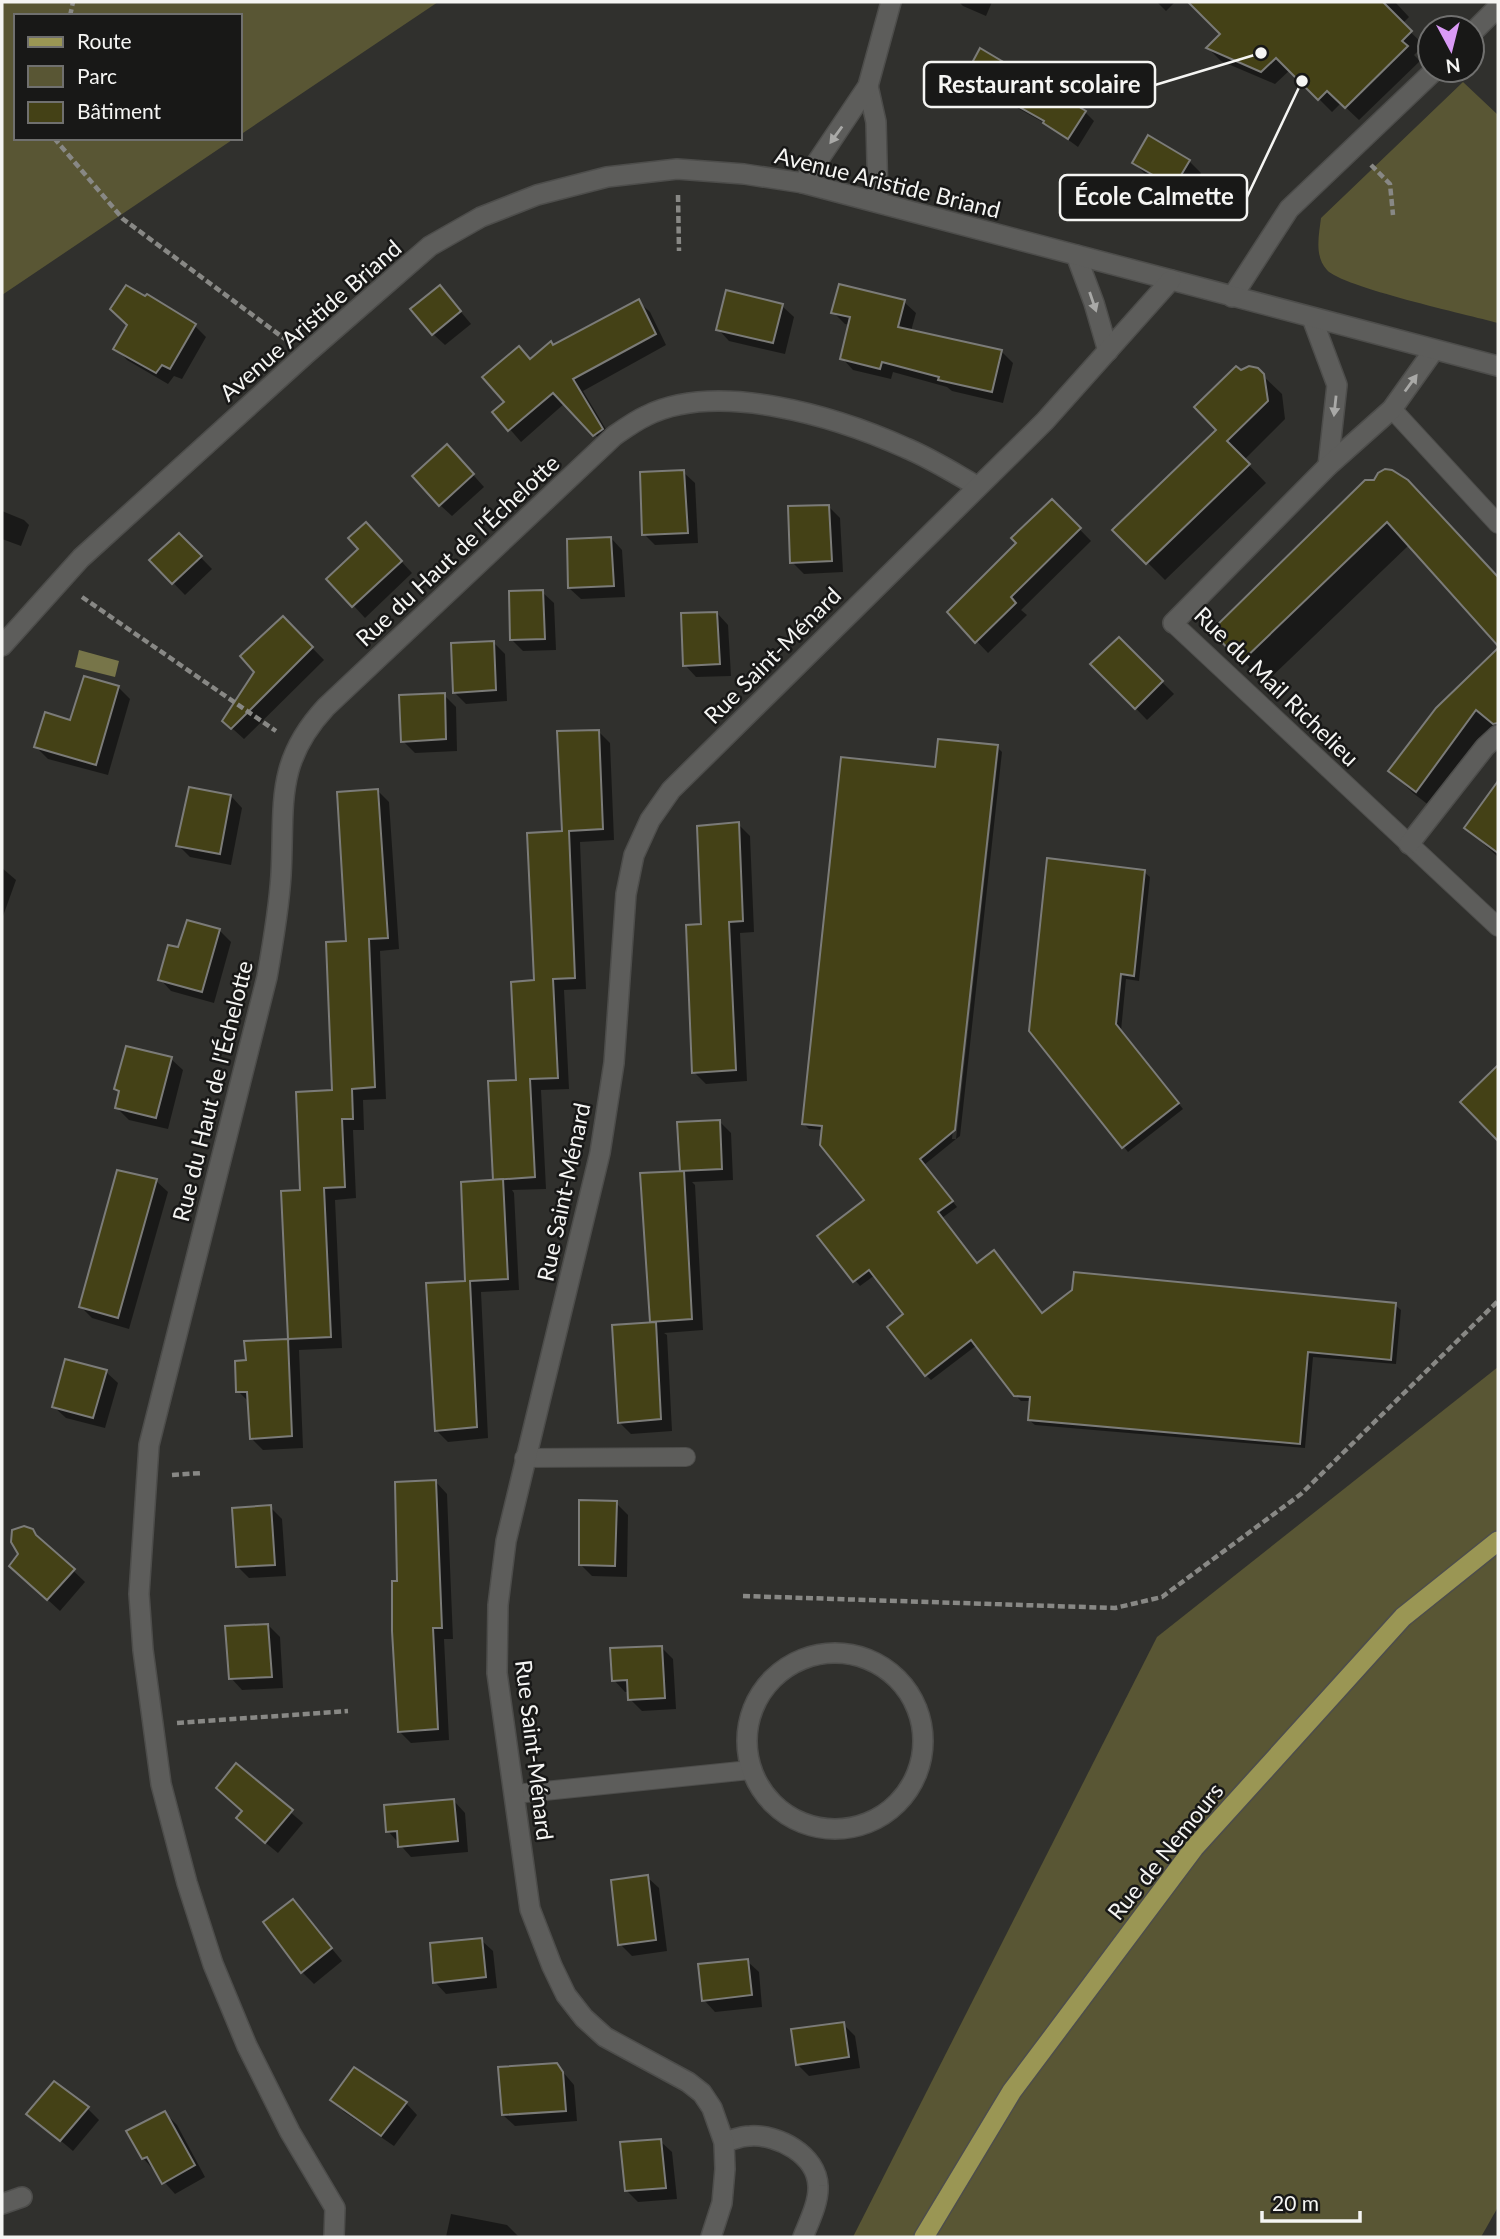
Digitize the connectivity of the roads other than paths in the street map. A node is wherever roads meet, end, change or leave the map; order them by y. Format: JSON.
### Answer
{"nodes":[{"id":1,"x":891,"y":2,"type":"edge"},
{"id":2,"x":1420,"y":84,"type":"edge"},
{"id":3,"x":868,"y":86,"type":"junction"},
{"id":4,"x":803,"y":183,"type":"junction"},
{"id":5,"x":878,"y":201,"type":"junction"},
{"id":6,"x":1076,"y":255,"type":"junction"},
{"id":7,"x":1171,"y":280,"type":"junction"},
{"id":8,"x":1232,"y":296,"type":"junction"},
{"id":9,"x":1312,"y":318,"type":"junction"},
{"id":10,"x":1434,"y":350,"type":"junction"},
{"id":11,"x":1108,"y":351,"type":"junction"},
{"id":12,"x":1498,"y":366,"type":"edge"},
{"id":13,"x":1392,"y":409,"type":"junction"},
{"id":14,"x":1328,"y":466,"type":"junction"},
{"id":15,"x":977,"y":486,"type":"junction"},
{"id":16,"x":1498,"y":524,"type":"edge"},
{"id":17,"x":1172,"y":623,"type":"joint"},
{"id":18,"x":2,"y":646,"type":"edge"},
{"id":19,"x":1498,"y":735,"type":"edge"},
{"id":20,"x":1409,"y":844,"type":"junction"},
{"id":21,"x":1498,"y":927,"type":"edge"},
{"id":22,"x":687,"y":1457,"type":"dead end"},
{"id":23,"x":524,"y":1458,"type":"junction"},
{"id":24,"x":1498,"y":1541,"type":"edge"},
{"id":25,"x":750,"y":1770,"type":"junction"},
{"id":26,"x":515,"y":1794,"type":"junction"},
{"id":27,"x":724,"y":2142,"type":"junction"},
{"id":28,"x":22,"y":2197,"type":"dead end"},
{"id":29,"x":2,"y":2204,"type":"edge"},
{"id":30,"x":334,"y":2237,"type":"edge"},
{"id":31,"x":711,"y":2237,"type":"edge"},
{"id":32,"x":803,"y":2237,"type":"edge"},
{"id":33,"x":923,"y":2237,"type":"edge"}],
"edges":[{"from":1,"to":3,"type":"street"},
{"from":2,"to":8,"type":"street"},
{"from":3,"to":4,"type":"street","one_way":true},
{"from":3,"to":5,"type":"street"},
{"from":4,"to":5,"type":"street","name":"Avenue Aristide Briand"},
{"from":4,"to":18,"type":"street","name":"Avenue Aristide Briand"},
{"from":5,"to":6,"type":"street","name":"Avenue Aristide Briand"},
{"from":6,"to":7,"type":"street","name":"Avenue Aristide Briand"},
{"from":6,"to":11,"type":"street","one_way":true},
{"from":7,"to":8,"type":"street","name":"Avenue Aristide Briand"},
{"from":7,"to":11,"type":"street","name":"Rue Saint-Ménard"},
{"from":8,"to":9,"type":"street","name":"Avenue Aristide Briand"},
{"from":9,"to":10,"type":"street","name":"Avenue Aristide Briand"},
{"from":9,"to":14,"type":"street","one_way":true},
{"from":10,"to":12,"type":"street","name":"Avenue Aristide Briand"},
{"from":13,"to":10,"type":"street","name":"Rue du Mail Richelieu","one_way":true},
{"from":11,"to":15,"type":"street","name":"Rue Saint-Ménard"},
{"from":13,"to":14,"type":"street","name":"Rue du Mail Richelieu"},
{"from":13,"to":16,"type":"lane"},
{"from":14,"to":17,"type":"street","name":"Rue du Mail Richelieu"},
{"from":15,"to":23,"type":"street","name":"Rue Saint-Ménard"},
{"from":15,"to":30,"type":"street","name":"Rue du Haut de l'Échelotte"},
{"from":17,"to":20,"type":"lane","name":"Rue du Mail Richelieu"},
{"from":19,"to":20,"type":"street"},
{"from":20,"to":21,"type":"lane","name":"Rue du Mail Richelieu"},
{"from":22,"to":23,"type":"lane"},
{"from":23,"to":26,"type":"street","name":"Rue Saint-Ménard"},
{"from":24,"to":33,"type":"main road","name":"Rue de Nemours"},
{"from":25,"to":25,"type":"street"},
{"from":25,"to":26,"type":"lane"},
{"from":26,"to":27,"type":"street","name":"Rue Saint-Ménard"},
{"from":27,"to":31,"type":"street","name":"Rue Saint-Ménard"},
{"from":27,"to":32,"type":"street"},
{"from":28,"to":29,"type":"street"}]}
